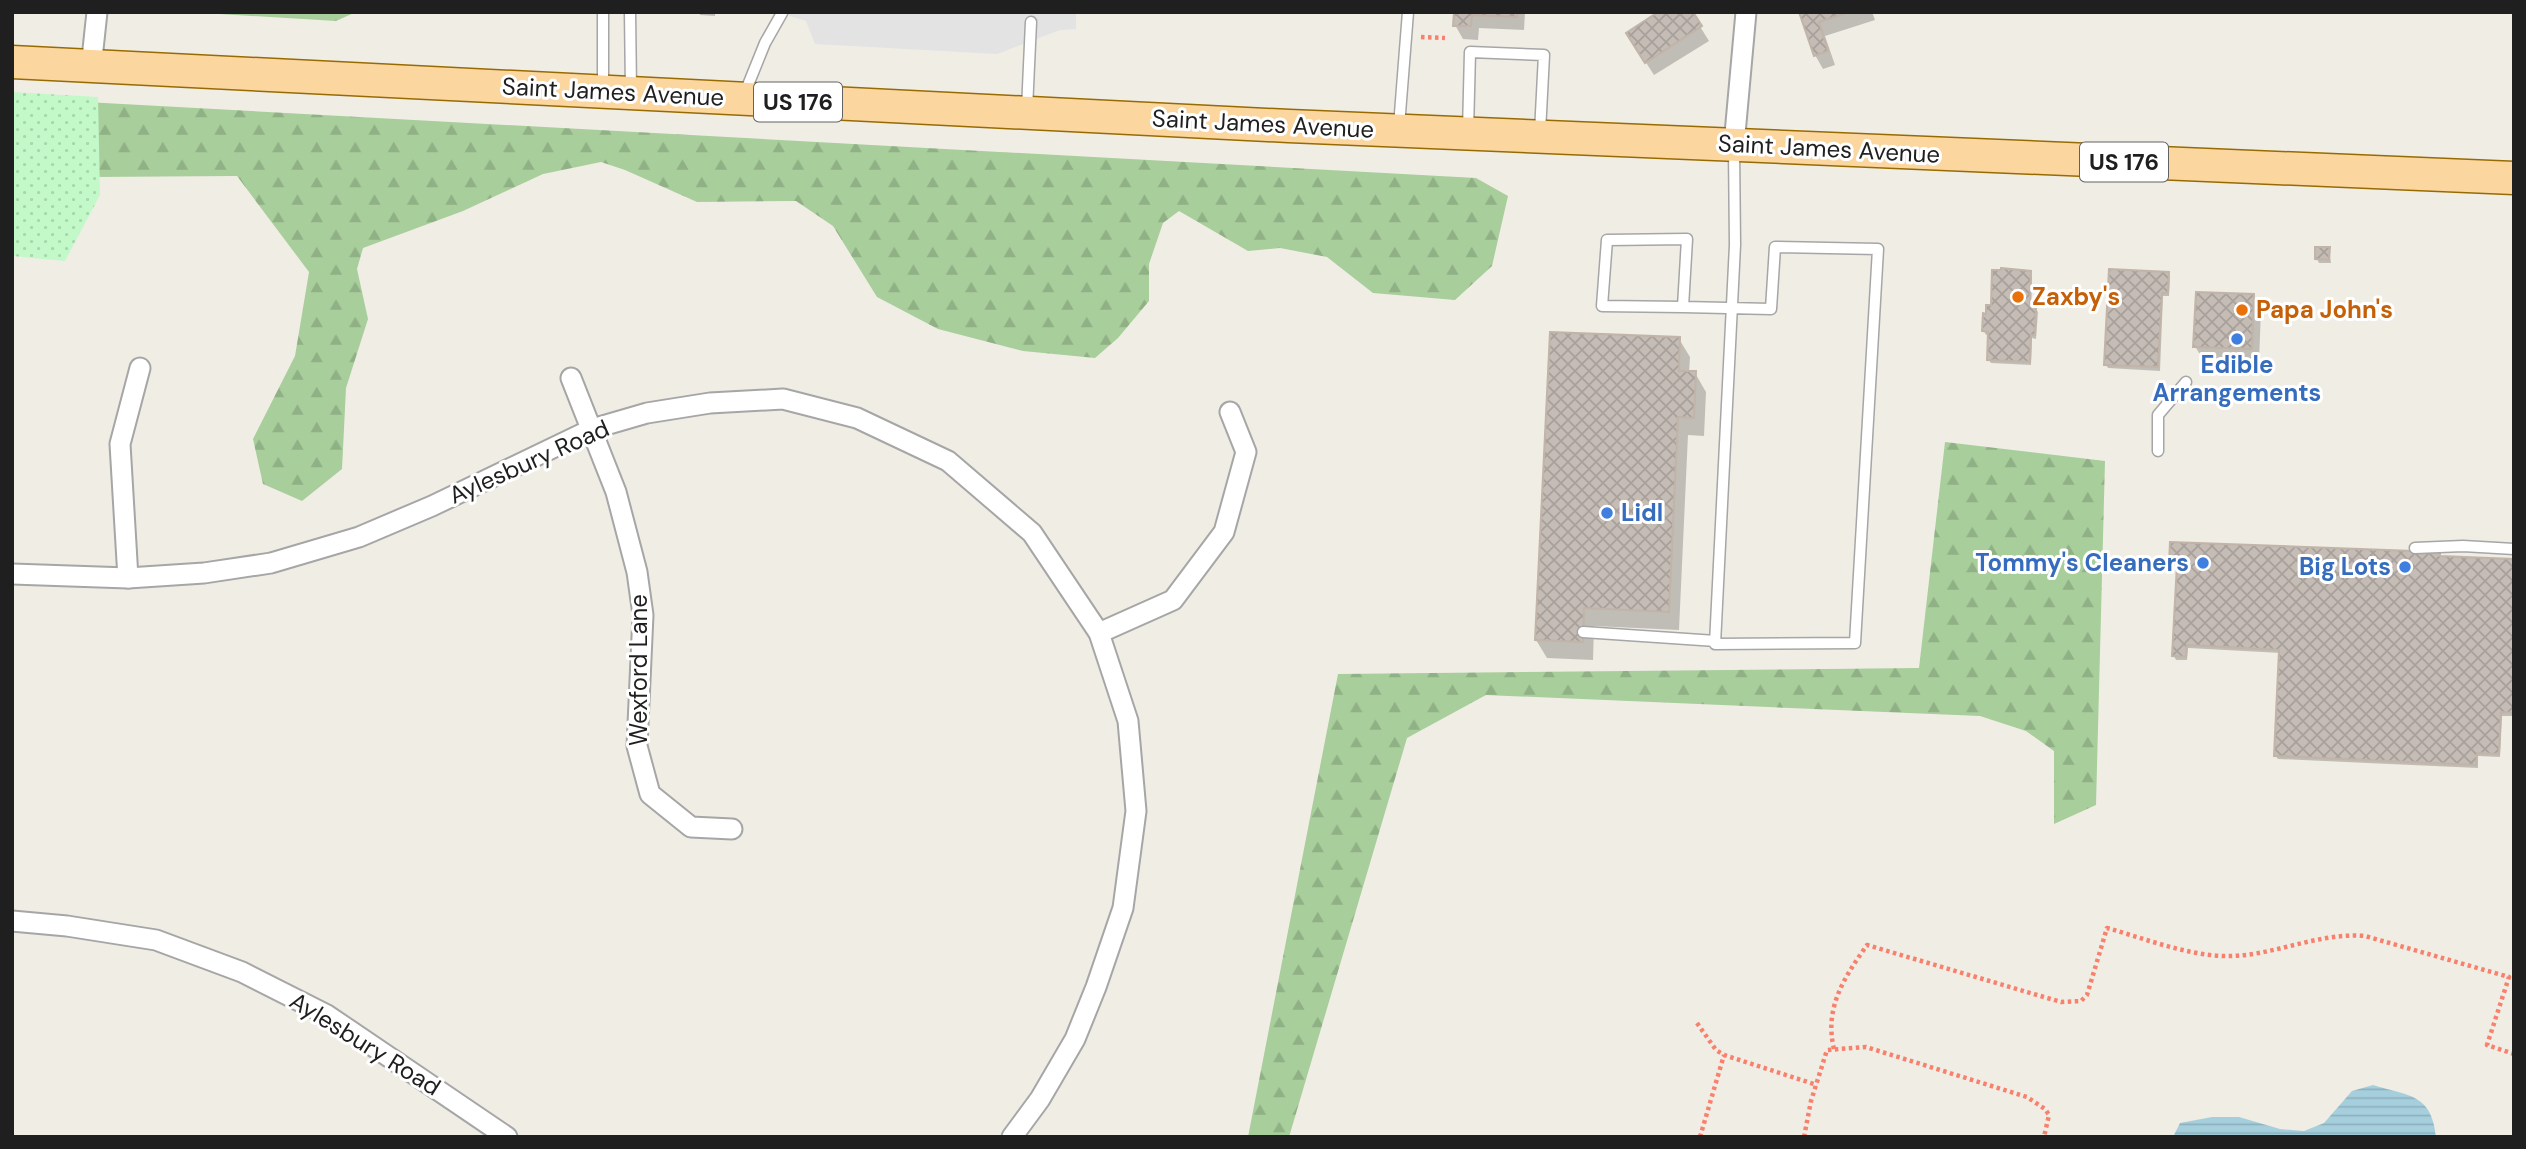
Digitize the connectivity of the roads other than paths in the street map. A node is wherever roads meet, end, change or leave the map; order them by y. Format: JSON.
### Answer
{"nodes":[{"id":1,"x":97,"y":12,"type":"edge"},
{"id":2,"x":603,"y":12,"type":"edge"},
{"id":3,"x":630,"y":12,"type":"edge"},
{"id":4,"x":1408,"y":12,"type":"edge"},
{"id":5,"x":1745,"y":12,"type":"edge"},
{"id":6,"x":782,"y":13,"type":"edge"},
{"id":7,"x":1031,"y":22,"type":"dead end"},
{"id":8,"x":12,"y":62,"type":"edge"},
{"id":9,"x":91,"y":68,"type":"junction"},
{"id":10,"x":617,"y":93,"type":"junction"},
{"id":11,"x":743,"y":99,"type":"junction"},
{"id":12,"x":1027,"y":113,"type":"junction"},
{"id":13,"x":1399,"y":130,"type":"junction"},
{"id":14,"x":1468,"y":133,"type":"junction"},
{"id":15,"x":1540,"y":136,"type":"junction"},
{"id":16,"x":1734,"y":145,"type":"junction"},
{"id":17,"x":2514,"y":178,"type":"edge"},
{"id":18,"x":1683,"y":307,"type":"junction"},
{"id":19,"x":1732,"y":309,"type":"junction"},
{"id":20,"x":140,"y":368,"type":"dead end"},
{"id":21,"x":571,"y":378,"type":"dead end"},
{"id":22,"x":2186,"y":382,"type":"dead end"},
{"id":23,"x":1230,"y":412,"type":"dead end"},
{"id":24,"x":592,"y":429,"type":"junction"},
{"id":25,"x":2158,"y":452,"type":"dead end"},
{"id":26,"x":2415,"y":548,"type":"dead end"},
{"id":27,"x":2514,"y":549,"type":"edge"},
{"id":28,"x":12,"y":574,"type":"edge"},
{"id":29,"x":128,"y":578,"type":"junction"},
{"id":30,"x":1583,"y":632,"type":"dead end"},
{"id":31,"x":1099,"y":634,"type":"junction"},
{"id":32,"x":1716,"y":641,"type":"junction"},
{"id":33,"x":732,"y":829,"type":"dead end"},
{"id":34,"x":12,"y":921,"type":"edge"},
{"id":35,"x":507,"y":1137,"type":"edge"},
{"id":36,"x":1012,"y":1137,"type":"edge"}],
"edges":[{"from":1,"to":9,"type":"street"},
{"from":2,"to":10,"type":"lane"},
{"from":3,"to":10,"type":"lane"},
{"from":4,"to":13,"type":"lane"},
{"from":5,"to":16,"type":"street"},
{"from":6,"to":11,"type":"lane"},
{"from":7,"to":12,"type":"lane"},
{"from":8,"to":9,"type":"main road","name":"Saint James Avenue","number":"US 176"},
{"from":9,"to":10,"type":"main road","name":"Saint James Avenue","number":"US 176"},
{"from":10,"to":11,"type":"main road","name":"Saint James Avenue","number":"US 176"},
{"from":11,"to":12,"type":"main road","name":"Saint James Avenue","number":"US 176"},
{"from":12,"to":13,"type":"main road","name":"Saint James Avenue","number":"US 176"},
{"from":13,"to":14,"type":"main road","name":"Saint James Avenue","number":"US 176"},
{"from":14,"to":15,"type":"main road","name":"Saint James Avenue","number":"US 176"},
{"from":14,"to":15,"type":"lane"},
{"from":15,"to":16,"type":"main road","name":"Saint James Avenue","number":"US 176"},
{"from":16,"to":17,"type":"main road","name":"Saint James Avenue","number":"US 176"},
{"from":16,"to":19,"type":"lane"},
{"from":18,"to":18,"type":"lane"},
{"from":18,"to":19,"type":"lane"},
{"from":19,"to":32,"type":"lane"},
{"from":19,"to":32,"type":"lane"},
{"from":20,"to":29,"type":"street"},
{"from":21,"to":24,"type":"street","name":"Wexford Lane"},
{"from":22,"to":25,"type":"lane"},
{"from":23,"to":31,"type":"street"},
{"from":24,"to":29,"type":"street","name":"Aylesbury Road"},
{"from":24,"to":31,"type":"street","name":"Aylesbury Road"},
{"from":24,"to":33,"type":"street","name":"Wexford Lane"},
{"from":26,"to":27,"type":"lane"},
{"from":28,"to":29,"type":"street","name":"Aylesbury Road"},
{"from":30,"to":32,"type":"lane"},
{"from":31,"to":36,"type":"street","name":"Aylesbury Road"},
{"from":34,"to":35,"type":"street","name":"Aylesbury Road"}]}
